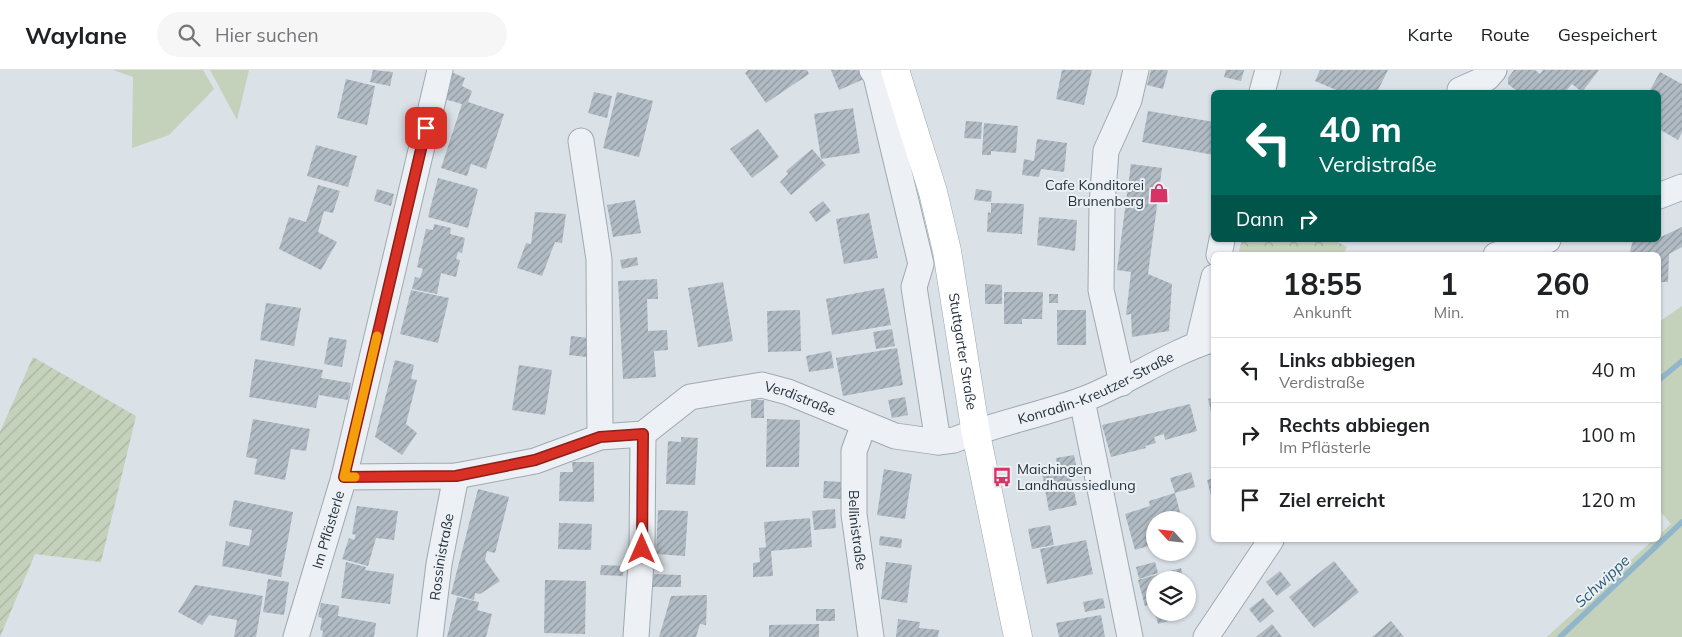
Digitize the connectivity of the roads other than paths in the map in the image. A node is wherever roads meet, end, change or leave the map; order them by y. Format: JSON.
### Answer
{"nodes":[{"id":1,"x":440,"y":70,"type":"edge"},
{"id":2,"x":872,"y":70,"type":"edge"},
{"id":3,"x":895,"y":70,"type":"edge"},
{"id":4,"x":1136,"y":70,"type":"edge"},
{"id":5,"x":1268,"y":70,"type":"edge"},
{"id":6,"x":1494,"y":70,"type":"edge"},
{"id":7,"x":1263,"y":90,"type":"edge"},
{"id":8,"x":1460,"y":90,"type":"dead end"},
{"id":9,"x":581,"y":140,"type":"dead end"},
{"id":10,"x":1682,"y":187,"type":"edge"},
{"id":11,"x":1661,"y":195,"type":"edge"},
{"id":12,"x":1541,"y":242,"type":"edge"},
{"id":13,"x":947,"y":251,"type":"junction"},
{"id":14,"x":1506,"y":252,"type":"edge"},
{"id":15,"x":921,"y":264,"type":"junction"},
{"id":16,"x":1211,"y":301,"type":"edge"},
{"id":17,"x":1206,"y":341,"type":"edge"},
{"id":18,"x":1122,"y":383,"type":"junction"},
{"id":19,"x":1082,"y":400,"type":"junction"},
{"id":20,"x":864,"y":424,"type":"junction"},
{"id":21,"x":643,"y":434,"type":"junction"},
{"id":22,"x":976,"y":434,"type":"junction"},
{"id":23,"x":600,"y":437,"type":"junction"},
{"id":24,"x":938,"y":442,"type":"junction"},
{"id":25,"x":456,"y":476,"type":"junction"},
{"id":26,"x":344,"y":477,"type":"junction"},
{"id":27,"x":1270,"y":542,"type":"edge"},
{"id":28,"x":296,"y":637,"type":"edge"},
{"id":29,"x":430,"y":637,"type":"edge"},
{"id":30,"x":636,"y":637,"type":"edge"},
{"id":31,"x":871,"y":637,"type":"edge"},
{"id":32,"x":1018,"y":637,"type":"edge"},
{"id":33,"x":1130,"y":637,"type":"edge"},
{"id":34,"x":1206,"y":637,"type":"edge"}],
"edges":[{"from":1,"to":26,"type":"street","name":"Im Pflästerle"},
{"from":2,"to":15,"type":"street"},
{"from":3,"to":13,"type":"main road","name":"Stuttgarter Straße"},
{"from":4,"to":18,"type":"street"},
{"from":5,"to":7,"type":"street"},
{"from":6,"to":8,"type":"street"},
{"from":9,"to":23,"type":"street"},
{"from":10,"to":11,"type":"street"},
{"from":12,"to":14,"type":"street"},
{"from":13,"to":15,"type":"street"},
{"from":13,"to":22,"type":"main road","name":"Stuttgarter Straße"},
{"from":15,"to":24,"type":"street"},
{"from":16,"to":17,"type":"street"},
{"from":17,"to":18,"type":"street","name":"Konradin-Kreutzer-Straße"},
{"from":18,"to":19,"type":"street","name":"Konradin-Kreutzer-Straße"},
{"from":19,"to":22,"type":"street","name":"Konradin-Kreutzer-Straße"},
{"from":19,"to":33,"type":"street"},
{"from":20,"to":21,"type":"street","name":"Verdistraße"},
{"from":20,"to":24,"type":"street","name":"Verdistraße"},
{"from":20,"to":31,"type":"street","name":"Bellinistraße"},
{"from":21,"to":23,"type":"street"},
{"from":21,"to":30,"type":"street"},
{"from":22,"to":24,"type":"street","name":"Verdistraße"},
{"from":22,"to":32,"type":"main road","name":"Stuttgarter Straße"},
{"from":23,"to":25,"type":"street"},
{"from":25,"to":26,"type":"street"},
{"from":25,"to":29,"type":"street","name":"Rossinistraße"},
{"from":26,"to":28,"type":"street","name":"Im Pflästerle"},
{"from":27,"to":34,"type":"street"}]}
